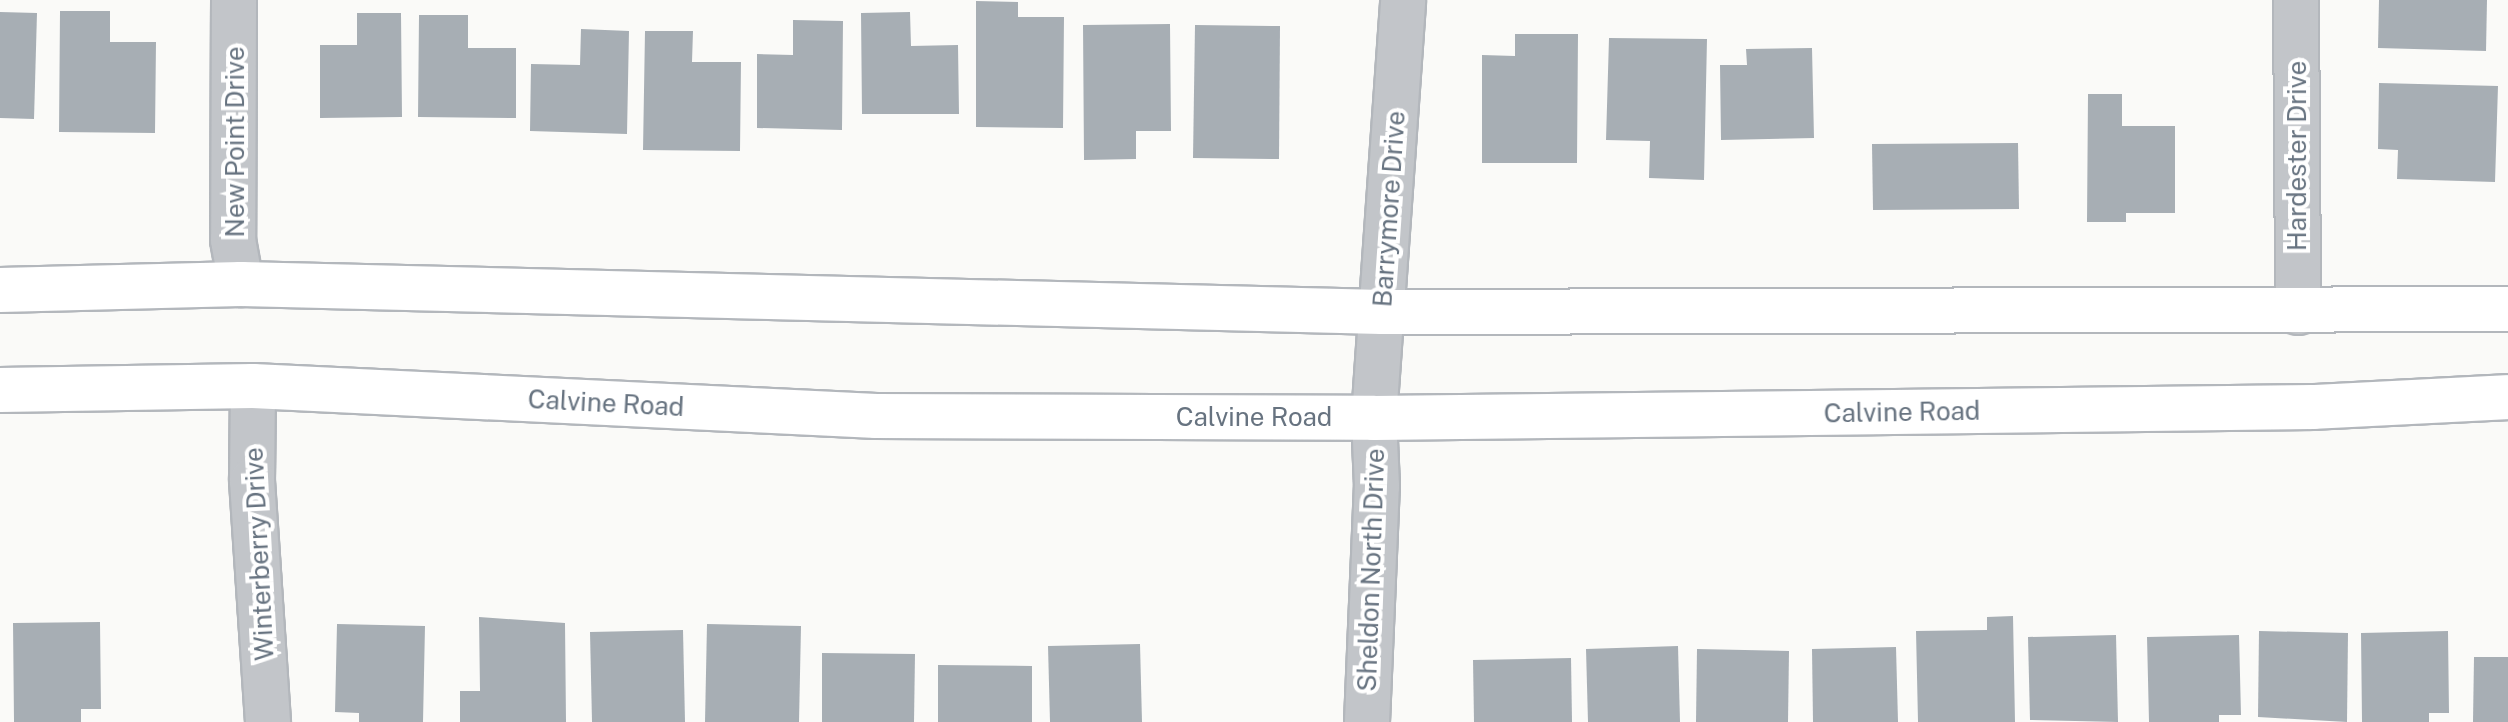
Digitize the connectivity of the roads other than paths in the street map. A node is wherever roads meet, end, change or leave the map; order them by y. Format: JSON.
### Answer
{"nodes":[{"id":1,"x":234,"y":0,"type":"edge"},
{"id":2,"x":1403,"y":0,"type":"edge"},
{"id":3,"x":2296,"y":0,"type":"edge"},
{"id":4,"x":241,"y":284,"type":"junction"},
{"id":5,"x":0,"y":290,"type":"edge"},
{"id":6,"x":2508,"y":309,"type":"edge"},
{"id":7,"x":1382,"y":312,"type":"junction"},
{"id":8,"x":2298,"y":312,"type":"junction"},
{"id":9,"x":253,"y":386,"type":"junction"},
{"id":10,"x":0,"y":390,"type":"edge"},
{"id":11,"x":2508,"y":397,"type":"edge"},
{"id":12,"x":1374,"y":418,"type":"junction"},
{"id":13,"x":268,"y":722,"type":"edge"},
{"id":14,"x":1367,"y":722,"type":"edge"}],
"edges":[{"from":1,"to":4,"type":"street","name":"New Point Drive"},
{"from":2,"to":7,"type":"street","name":"Barrymore Drive"},
{"from":3,"to":8,"type":"street","name":"Hardester Drive"},
{"from":4,"to":5,"type":"main road"},
{"from":4,"to":7,"type":"main road"},
{"from":6,"to":8,"type":"main road"},
{"from":7,"to":8,"type":"main road"},
{"from":7,"to":12,"type":"street","name":"Barrymore Drive"},
{"from":9,"to":10,"type":"main road","name":"Calvine Road"},
{"from":9,"to":12,"type":"main road","name":"Calvine Road"},
{"from":9,"to":13,"type":"street","name":"Winterberry Drive"},
{"from":11,"to":12,"type":"main road","name":"Calvine Road"},
{"from":12,"to":14,"type":"street","name":"Sheldon North Drive"}]}
